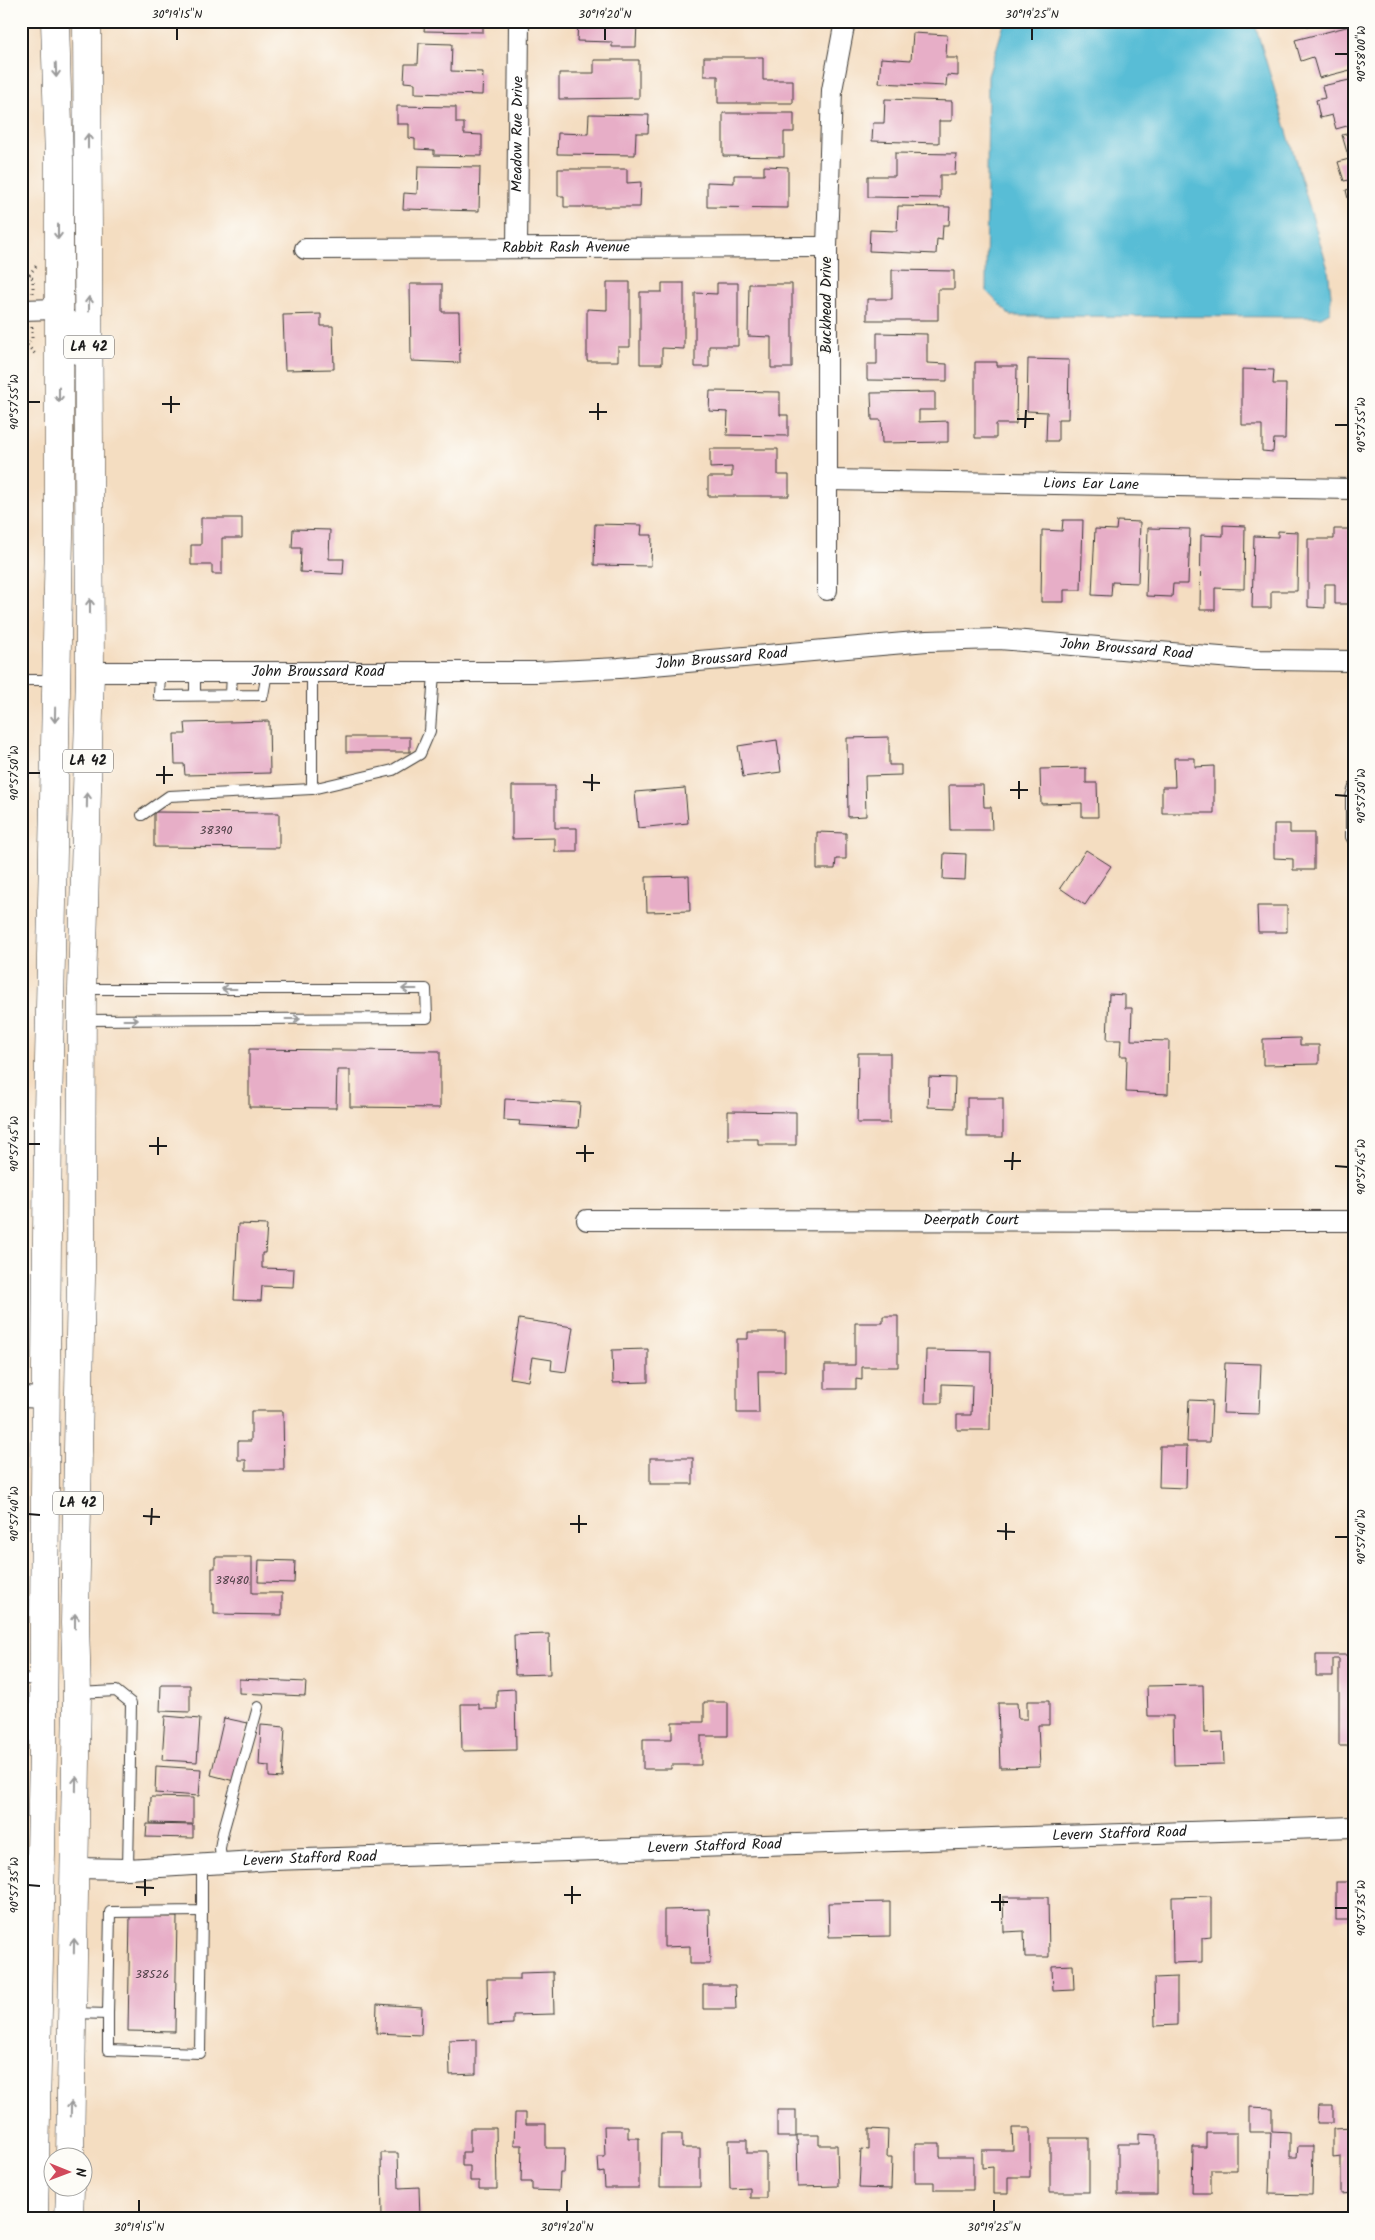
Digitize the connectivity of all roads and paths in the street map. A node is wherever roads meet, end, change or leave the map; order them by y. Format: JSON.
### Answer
{"nodes":[{"id":1,"x":55,"y":21,"type":"edge"},
{"id":2,"x":87,"y":21,"type":"edge"},
{"id":3,"x":519,"y":21,"type":"edge"},
{"id":4,"x":845,"y":21,"type":"edge"},
{"id":5,"x":827,"y":247,"type":"junction"},
{"id":6,"x":517,"y":248,"type":"junction"},
{"id":7,"x":305,"y":249,"type":"dead end"},
{"id":8,"x":58,"y":309,"type":"junction"},
{"id":9,"x":21,"y":310,"type":"edge"},
{"id":10,"x":90,"y":473,"type":"junction"},
{"id":11,"x":827,"y":480,"type":"junction"},
{"id":12,"x":1354,"y":489,"type":"edge"},
{"id":13,"x":59,"y":536,"type":"junction"},
{"id":14,"x":827,"y":590,"type":"dead end"},
{"id":15,"x":1354,"y":661,"type":"edge"},
{"id":16,"x":90,"y":672,"type":"junction"},
{"id":17,"x":160,"y":673,"type":"junction"},
{"id":18,"x":195,"y":673,"type":"junction"},
{"id":19,"x":232,"y":673,"type":"junction"},
{"id":20,"x":434,"y":673,"type":"junction"},
{"id":21,"x":267,"y":674,"type":"junction"},
{"id":22,"x":312,"y":674,"type":"junction"},
{"id":23,"x":21,"y":680,"type":"edge"},
{"id":24,"x":55,"y":680,"type":"junction"},
{"id":25,"x":232,"y":695,"type":"junction"},
{"id":26,"x":195,"y":696,"type":"junction"},
{"id":27,"x":1354,"y":787,"type":"edge"},
{"id":28,"x":312,"y":789,"type":"junction"},
{"id":29,"x":142,"y":816,"type":"dead end"},
{"id":30,"x":1354,"y":842,"type":"edge"},
{"id":31,"x":82,"y":989,"type":"junction"},
{"id":32,"x":82,"y":1020,"type":"junction"},
{"id":33,"x":587,"y":1220,"type":"dead end"},
{"id":34,"x":1354,"y":1222,"type":"edge"},
{"id":35,"x":34,"y":1397,"type":"edge"},
{"id":36,"x":45,"y":1461,"type":"junction"},
{"id":37,"x":76,"y":1588,"type":"junction"},
{"id":38,"x":32,"y":1680,"type":"edge"},
{"id":39,"x":77,"y":1693,"type":"junction"},
{"id":40,"x":258,"y":1707,"type":"dead end"},
{"id":41,"x":43,"y":1749,"type":"junction"},
{"id":42,"x":1354,"y":1827,"type":"edge"},
{"id":43,"x":211,"y":1864,"type":"junction"},
{"id":44,"x":75,"y":1868,"type":"junction"},
{"id":45,"x":128,"y":1869,"type":"junction"},
{"id":46,"x":31,"y":1895,"type":"edge"},
{"id":47,"x":202,"y":1911,"type":"junction"},
{"id":48,"x":73,"y":2012,"type":"junction"},
{"id":49,"x":108,"y":2014,"type":"junction"},
{"id":50,"x":70,"y":2148,"type":"edge"},
{"id":51,"x":36,"y":2153,"type":"junction"},
{"id":52,"x":70,"y":2198,"type":"edge"},
{"id":53,"x":34,"y":2219,"type":"edge"},
{"id":54,"x":51,"y":2219,"type":"edge"},
{"id":55,"x":69,"y":2219,"type":"edge"}],
"edges":[{"from":1,"to":8,"type":"main road","number":"LA 42","one_way":true},
{"from":10,"to":2,"type":"main road","number":"LA 42","one_way":true},
{"from":3,"to":6,"type":"street","name":"Meadow Rue Drive"},
{"from":4,"to":5,"type":"street","name":"Buckhead Drive"},
{"from":5,"to":6,"type":"street","name":"Rabbit Rash Avenue"},
{"from":5,"to":11,"type":"street","name":"Buckhead Drive"},
{"from":6,"to":7,"type":"street","name":"Rabbit Rash Avenue"},
{"from":8,"to":9,"type":"street"},
{"from":8,"to":10,"type":"street"},
{"from":8,"to":13,"type":"main road","number":"LA 42","one_way":true},
{"from":16,"to":10,"type":"main road","number":"LA 42","one_way":true},
{"from":11,"to":12,"type":"street","name":"Lions Ear Lane"},
{"from":11,"to":14,"type":"street","name":"Buckhead Drive"},
{"from":13,"to":16,"type":"main road"},
{"from":13,"to":24,"type":"main road","number":"LA 42"},
{"from":15,"to":20,"type":"street","name":"John Broussard Road"},
{"from":16,"to":17,"type":"street","name":"John Broussard Road"},
{"from":31,"to":16,"type":"main road","number":"LA 42","one_way":true},
{"from":17,"to":18,"type":"street","name":"John Broussard Road"},
{"from":17,"to":26,"type":"lane"},
{"from":18,"to":19,"type":"street","name":"John Broussard Road"},
{"from":18,"to":26,"type":"lane"},
{"from":19,"to":21,"type":"street","name":"John Broussard Road"},
{"from":19,"to":25,"type":"lane"},
{"from":20,"to":22,"type":"street","name":"John Broussard Road"},
{"from":20,"to":28,"type":"lane"},
{"from":21,"to":22,"type":"street","name":"John Broussard Road"},
{"from":21,"to":25,"type":"lane"},
{"from":22,"to":28,"type":"lane"},
{"from":23,"to":24,"type":"lane"},
{"from":24,"to":35,"type":"main road","number":"LA 42","one_way":true},
{"from":25,"to":26,"type":"lane"},
{"from":27,"to":30,"type":"lane"},
{"from":28,"to":29,"type":"lane"},
{"from":31,"to":32,"type":"main road","number":"LA 42"},
{"from":32,"to":31,"type":"lane","one_way":true},
{"from":32,"to":37,"type":"main road","number":"LA 42"},
{"from":33,"to":34,"type":"street","name":"Deerpath Court"},
{"from":35,"to":36,"type":"main road","number":"LA 42"},
{"from":36,"to":37,"type":"main road"},
{"from":36,"to":38,"type":"main road","number":"LA 42"},
{"from":39,"to":37,"type":"main road","number":"LA 42","one_way":true},
{"from":38,"to":41,"type":"main road","number":"LA 42"},
{"from":44,"to":39,"type":"main road","number":"LA 42","one_way":true},
{"from":39,"to":45,"type":"lane"},
{"from":40,"to":43,"type":"lane"},
{"from":41,"to":44,"type":"main road"},
{"from":41,"to":46,"type":"main road","number":"LA 42"},
{"from":42,"to":43,"type":"street","name":"Levern Stafford Road"},
{"from":43,"to":45,"type":"street","name":"Levern Stafford Road"},
{"from":43,"to":47,"type":"lane"},
{"from":44,"to":45,"type":"street","name":"Levern Stafford Road"},
{"from":48,"to":44,"type":"main road","number":"LA 42","one_way":true},
{"from":46,"to":51,"type":"main road","number":"LA 42"},
{"from":47,"to":49,"type":"lane"},
{"from":47,"to":49,"type":"lane"},
{"from":48,"to":49,"type":"lane"},
{"from":50,"to":48,"type":"main road","number":"LA 42","one_way":true},
{"from":51,"to":53,"type":"main road","number":"LA 42"},
{"from":51,"to":54,"type":"main road"},
{"from":52,"to":55,"type":"main road"}]}
